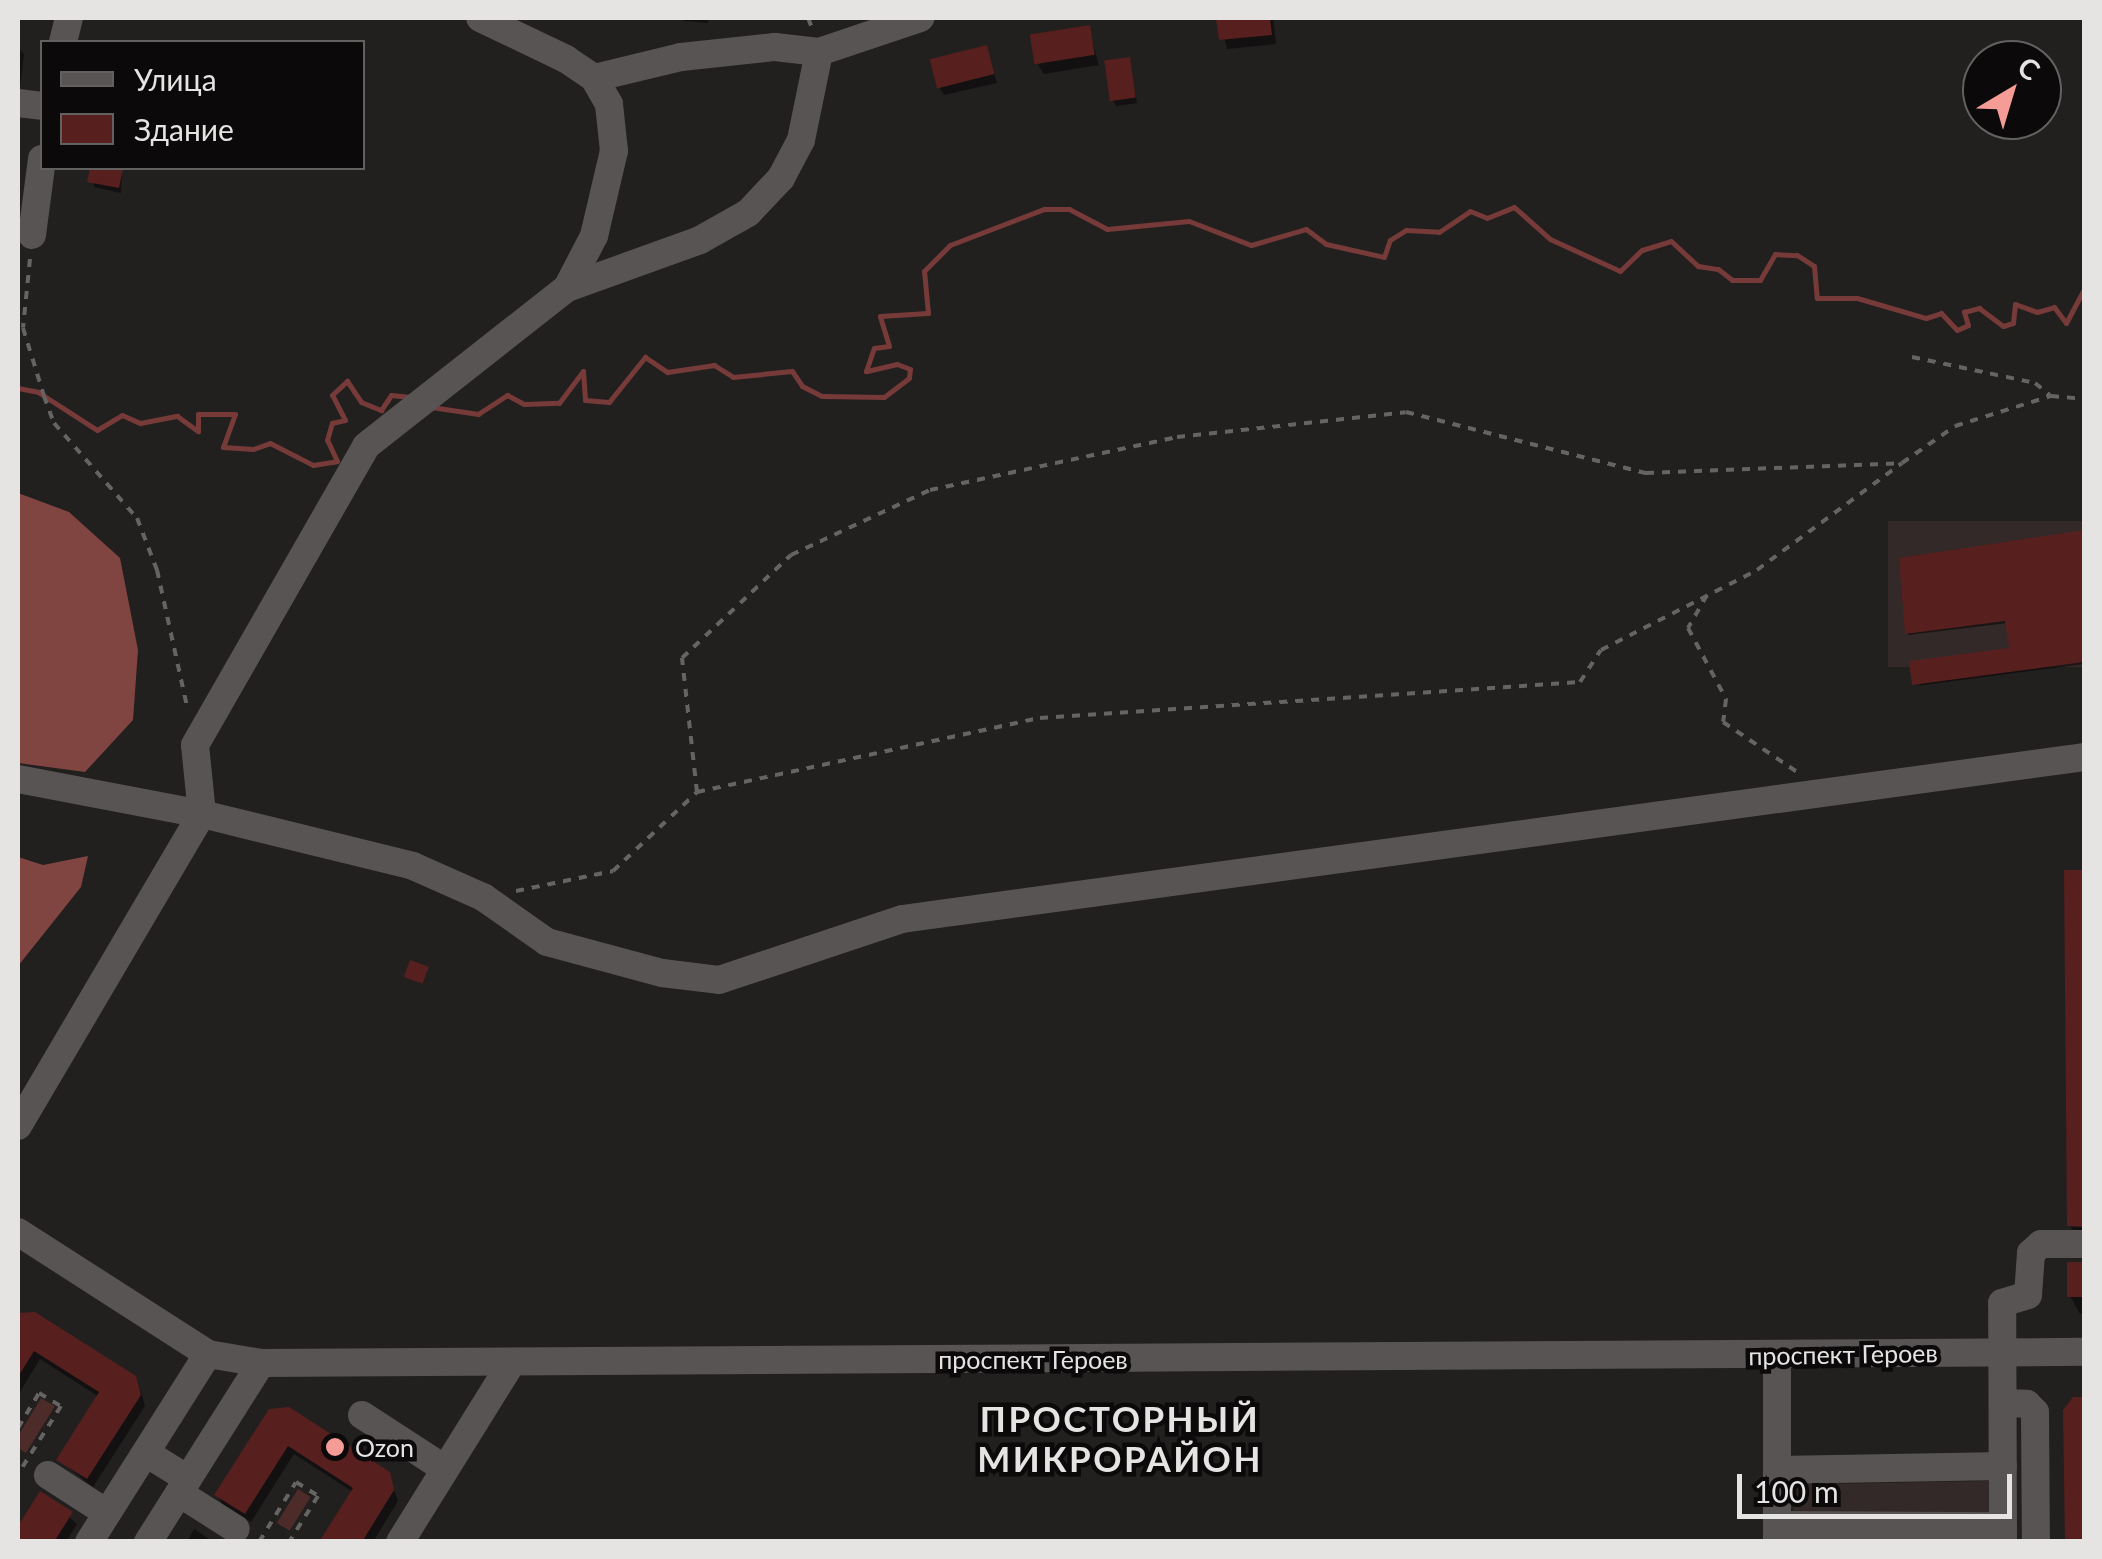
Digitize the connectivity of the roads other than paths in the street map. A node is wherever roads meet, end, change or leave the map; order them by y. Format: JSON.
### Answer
{"nodes":[{"id":1,"x":480,"y":18,"type":"edge"},
{"id":2,"x":920,"y":18,"type":"edge"},
{"id":3,"x":819,"y":52,"type":"junction"},
{"id":4,"x":594,"y":78,"type":"junction"},
{"id":5,"x":41,"y":170,"type":"edge"},
{"id":6,"x":32,"y":234,"type":"road end"},
{"id":7,"x":567,"y":288,"type":"junction"},
{"id":8,"x":2084,"y":757,"type":"edge"},
{"id":9,"x":18,"y":779,"type":"edge"},
{"id":10,"x":202,"y":814,"type":"junction"},
{"id":11,"x":18,"y":1126,"type":"edge"},
{"id":12,"x":19,"y":1237,"type":"edge"},
{"id":13,"x":2084,"y":1244,"type":"edge"},
{"id":14,"x":2003,"y":1352,"type":"junction"},
{"id":15,"x":2084,"y":1352,"type":"edge"},
{"id":16,"x":208,"y":1354,"type":"junction"},
{"id":17,"x":1777,"y":1354,"type":"junction"},
{"id":18,"x":512,"y":1362,"type":"junction"},
{"id":19,"x":260,"y":1363,"type":"junction"},
{"id":20,"x":2003,"y":1403,"type":"junction"},
{"id":21,"x":362,"y":1416,"type":"dead end"},
{"id":22,"x":146,"y":1452,"type":"junction"},
{"id":23,"x":2003,"y":1466,"type":"junction"},
{"id":24,"x":445,"y":1469,"type":"junction"},
{"id":25,"x":1777,"y":1470,"type":"junction"},
{"id":26,"x":48,"y":1475,"type":"dead end"},
{"id":27,"x":183,"y":1486,"type":"junction"},
{"id":28,"x":108,"y":1513,"type":"junction"},
{"id":29,"x":1777,"y":1534,"type":"edge"},
{"id":30,"x":1840,"y":1534,"type":"edge"},
{"id":31,"x":1969,"y":1534,"type":"edge"},
{"id":32,"x":2003,"y":1534,"type":"edge"},
{"id":33,"x":247,"y":1535,"type":"edge"},
{"id":34,"x":89,"y":1542,"type":"edge"},
{"id":35,"x":148,"y":1542,"type":"edge"},
{"id":36,"x":400,"y":1542,"type":"edge"},
{"id":37,"x":2036,"y":1542,"type":"edge"}],
"edges":[{"from":1,"to":4,"type":"street"},
{"from":2,"to":3,"type":"street"},
{"from":3,"to":4,"type":"street"},
{"from":3,"to":7,"type":"street"},
{"from":4,"to":7,"type":"street"},
{"from":5,"to":6,"type":"street"},
{"from":7,"to":10,"type":"street"},
{"from":8,"to":10,"type":"street"},
{"from":9,"to":10,"type":"street"},
{"from":10,"to":11,"type":"street"},
{"from":12,"to":16,"type":"street","name":"проспект Героев"},
{"from":13,"to":14,"type":"street"},
{"from":14,"to":15,"type":"street","name":"проспект Героев"},
{"from":14,"to":17,"type":"street","name":"проспект Героев"},
{"from":14,"to":20,"type":"street"},
{"from":16,"to":19,"type":"street","name":"проспект Героев"},
{"from":16,"to":22,"type":"street"},
{"from":17,"to":18,"type":"street","name":"проспект Героев"},
{"from":17,"to":25,"type":"street"},
{"from":18,"to":19,"type":"street","name":"проспект Героев"},
{"from":18,"to":24,"type":"street"},
{"from":19,"to":27,"type":"street"},
{"from":20,"to":23,"type":"street"},
{"from":20,"to":37,"type":"street"},
{"from":21,"to":24,"type":"street"},
{"from":22,"to":27,"type":"street"},
{"from":22,"to":28,"type":"street"},
{"from":23,"to":25,"type":"street"},
{"from":23,"to":32,"type":"street"},
{"from":24,"to":36,"type":"street"},
{"from":25,"to":29,"type":"street"},
{"from":26,"to":28,"type":"street"},
{"from":27,"to":33,"type":"street"},
{"from":27,"to":35,"type":"street"},
{"from":28,"to":34,"type":"street"},
{"from":29,"to":30,"type":"street"},
{"from":30,"to":31,"type":"street"},
{"from":31,"to":32,"type":"street"}]}
